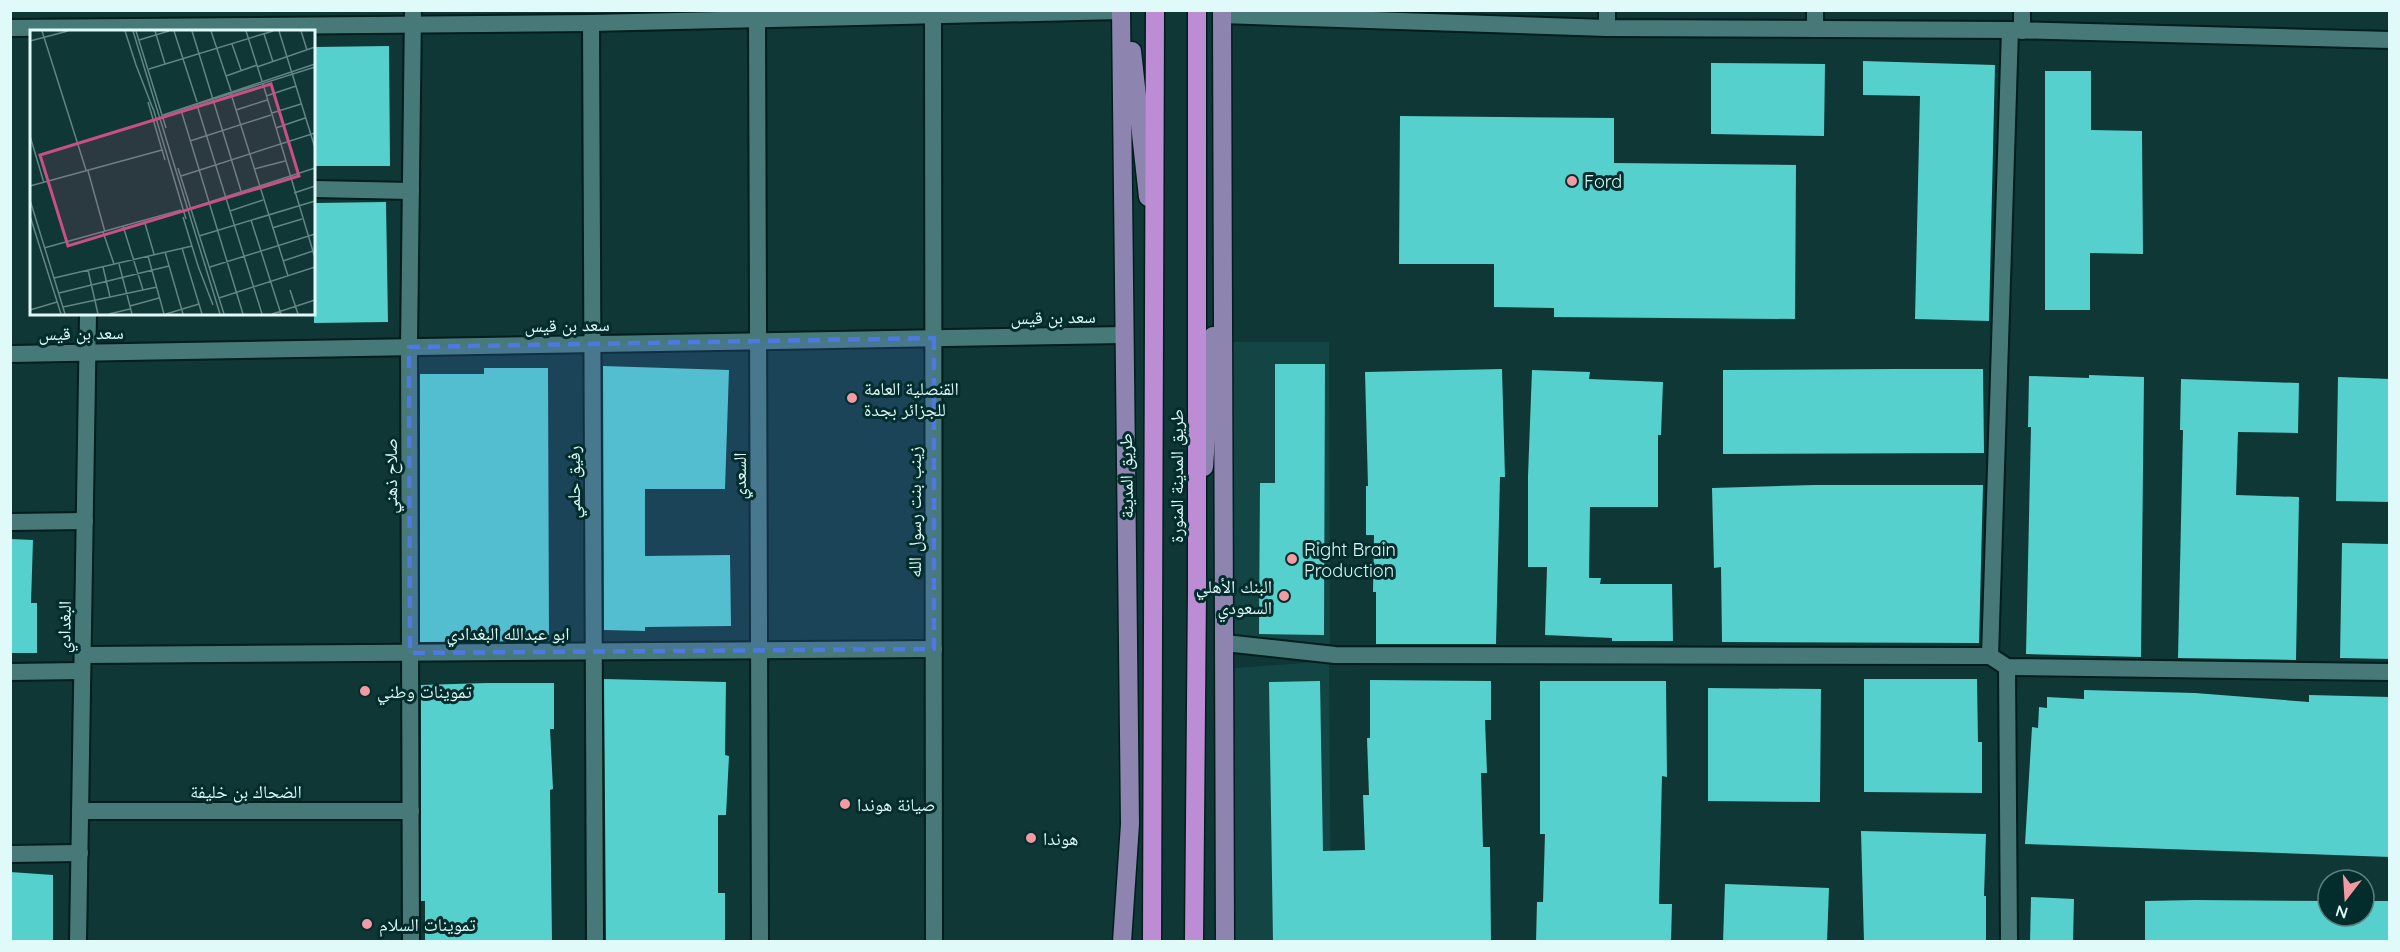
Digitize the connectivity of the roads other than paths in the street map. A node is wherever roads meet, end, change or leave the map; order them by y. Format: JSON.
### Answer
{"nodes":[{"id":1,"x":92,"y":10,"type":"edge"},
{"id":2,"x":1155,"y":10,"type":"edge"},
{"id":3,"x":1197,"y":10,"type":"edge"},
{"id":4,"x":1606,"y":10,"type":"edge"},
{"id":5,"x":1815,"y":10,"type":"edge"},
{"id":6,"x":2022,"y":10,"type":"edge"},
{"id":7,"x":1123,"y":11,"type":"edge"},
{"id":8,"x":933,"y":13,"type":"edge"},
{"id":9,"x":1222,"y":13,"type":"edge"},
{"id":10,"x":757,"y":15,"type":"edge"},
{"id":11,"x":413,"y":18,"type":"edge"},
{"id":12,"x":591,"y":23,"type":"junction"},
{"id":13,"x":10,"y":28,"type":"edge"},
{"id":14,"x":1607,"y":28,"type":"junction"},
{"id":15,"x":1815,"y":29,"type":"junction"},
{"id":16,"x":92,"y":30,"type":"edge"},
{"id":17,"x":2016,"y":30,"type":"junction"},
{"id":18,"x":2390,"y":40,"type":"edge"},
{"id":19,"x":1224,"y":156,"type":"junction"},
{"id":20,"x":315,"y":189,"type":"edge"},
{"id":21,"x":411,"y":191,"type":"junction"},
{"id":22,"x":1154,"y":249,"type":"junction"},
{"id":23,"x":88,"y":315,"type":"edge"},
{"id":24,"x":1125,"y":335,"type":"junction"},
{"id":25,"x":934,"y":338,"type":"junction"},
{"id":26,"x":758,"y":341,"type":"junction"},
{"id":27,"x":592,"y":344,"type":"junction"},
{"id":28,"x":409,"y":347,"type":"junction"},
{"id":29,"x":87,"y":353,"type":"junction"},
{"id":30,"x":10,"y":354,"type":"edge"},
{"id":31,"x":85,"y":521,"type":"junction"},
{"id":32,"x":10,"y":522,"type":"edge"},
{"id":33,"x":1197,"y":589,"type":"junction"},
{"id":34,"x":1225,"y":643,"type":"junction"},
{"id":35,"x":933,"y":649,"type":"junction"},
{"id":36,"x":759,"y":651,"type":"junction"},
{"id":37,"x":594,"y":652,"type":"junction"},
{"id":38,"x":410,"y":653,"type":"junction"},
{"id":39,"x":1990,"y":656,"type":"junction"},
{"id":40,"x":83,"y":663,"type":"junction"},
{"id":41,"x":2007,"y":667,"type":"junction"},
{"id":42,"x":10,"y":672,"type":"edge"},
{"id":43,"x":2390,"y":672,"type":"edge"},
{"id":44,"x":80,"y":811,"type":"junction"},
{"id":45,"x":411,"y":811,"type":"junction"},
{"id":46,"x":80,"y":853,"type":"junction"},
{"id":47,"x":10,"y":854,"type":"edge"},
{"id":48,"x":78,"y":942,"type":"edge"},
{"id":49,"x":411,"y":942,"type":"edge"},
{"id":50,"x":595,"y":942,"type":"edge"},
{"id":51,"x":760,"y":942,"type":"edge"},
{"id":52,"x":934,"y":942,"type":"edge"},
{"id":53,"x":1122,"y":942,"type":"edge"},
{"id":54,"x":1152,"y":942,"type":"edge"},
{"id":55,"x":1194,"y":942,"type":"edge"},
{"id":56,"x":1225,"y":942,"type":"edge"},
{"id":57,"x":2010,"y":942,"type":"edge"}],
"edges":[{"from":1,"to":16,"type":"street"},
{"from":2,"to":22,"type":"highway","name":"طريق المدينة المنورة"},
{"from":3,"to":33,"type":"highway","name":"طريق المدينة المنورة"},
{"from":4,"to":14,"type":"street"},
{"from":5,"to":15,"type":"street"},
{"from":6,"to":17,"type":"street"},
{"from":7,"to":8,"type":"street"},
{"from":7,"to":22,"type":"main road"},
{"from":7,"to":24,"type":"main road","name":"طريق المدينة"},
{"from":8,"to":10,"type":"street"},
{"from":8,"to":25,"type":"street","name":"زينب بنت رسول الله"},
{"from":9,"to":14,"type":"street"},
{"from":9,"to":19,"type":"main road"},
{"from":10,"to":12,"type":"street"},
{"from":10,"to":26,"type":"street","name":"السعدي"},
{"from":11,"to":12,"type":"street"},
{"from":11,"to":16,"type":"street"},
{"from":11,"to":21,"type":"street","name":"صلاح ذهني"},
{"from":12,"to":27,"type":"street","name":"رفيق حلمي"},
{"from":13,"to":16,"type":"street"},
{"from":14,"to":15,"type":"street"},
{"from":15,"to":17,"type":"street"},
{"from":17,"to":18,"type":"street"},
{"from":17,"to":39,"type":"street"},
{"from":19,"to":33,"type":"main road"},
{"from":19,"to":34,"type":"main road"},
{"from":20,"to":21,"type":"street"},
{"from":21,"to":28,"type":"street","name":"صلاح ذهني"},
{"from":22,"to":54,"type":"highway","name":"طريق المدينة المنورة"},
{"from":23,"to":29,"type":"street","name":"البغدادي"},
{"from":24,"to":25,"type":"street","name":"سعد بن قيس"},
{"from":24,"to":53,"type":"main road","name":"طريق المدينة"},
{"from":25,"to":26,"type":"street","name":"سعد بن قيس"},
{"from":25,"to":35,"type":"street","name":"زينب بنت رسول الله"},
{"from":26,"to":27,"type":"street","name":"سعد بن قيس"},
{"from":26,"to":36,"type":"street","name":"السعدي"},
{"from":27,"to":28,"type":"street","name":"سعد بن قيس"},
{"from":27,"to":37,"type":"street","name":"رفيق حلمي"},
{"from":28,"to":29,"type":"street","name":"سعد بن قيس"},
{"from":28,"to":38,"type":"street","name":"صلاح ذهني"},
{"from":29,"to":30,"type":"street","name":"سعد بن قيس"},
{"from":29,"to":31,"type":"street","name":"البغدادي"},
{"from":31,"to":32,"type":"street"},
{"from":31,"to":40,"type":"street","name":"البغدادي"},
{"from":33,"to":55,"type":"highway","name":"طريق المدينة المنورة"},
{"from":34,"to":39,"type":"street"},
{"from":34,"to":56,"type":"main road"},
{"from":35,"to":36,"type":"street","name":"ابو عبدالله البغدادي"},
{"from":35,"to":52,"type":"street","name":"زينب بنت رسول الله"},
{"from":36,"to":37,"type":"street","name":"ابو عبدالله البغدادي"},
{"from":36,"to":51,"type":"street","name":"السعدي"},
{"from":37,"to":38,"type":"street","name":"ابو عبدالله البغدادي"},
{"from":37,"to":50,"type":"street","name":"رفيق حلمي"},
{"from":38,"to":40,"type":"street","name":"ابو عبدالله البغدادي"},
{"from":38,"to":45,"type":"street","name":"صلاح ذهني"},
{"from":39,"to":41,"type":"street"},
{"from":40,"to":42,"type":"street","name":"ابو عبدالله البغدادي"},
{"from":40,"to":44,"type":"street","name":"البغدادي"},
{"from":41,"to":43,"type":"street"},
{"from":41,"to":57,"type":"street"},
{"from":44,"to":45,"type":"street","name":"الضحاك بن خليفة"},
{"from":44,"to":46,"type":"street","name":"البغدادي"},
{"from":45,"to":49,"type":"street","name":"صلاح ذهني"},
{"from":46,"to":47,"type":"street"},
{"from":46,"to":48,"type":"street","name":"البغدادي"}]}
